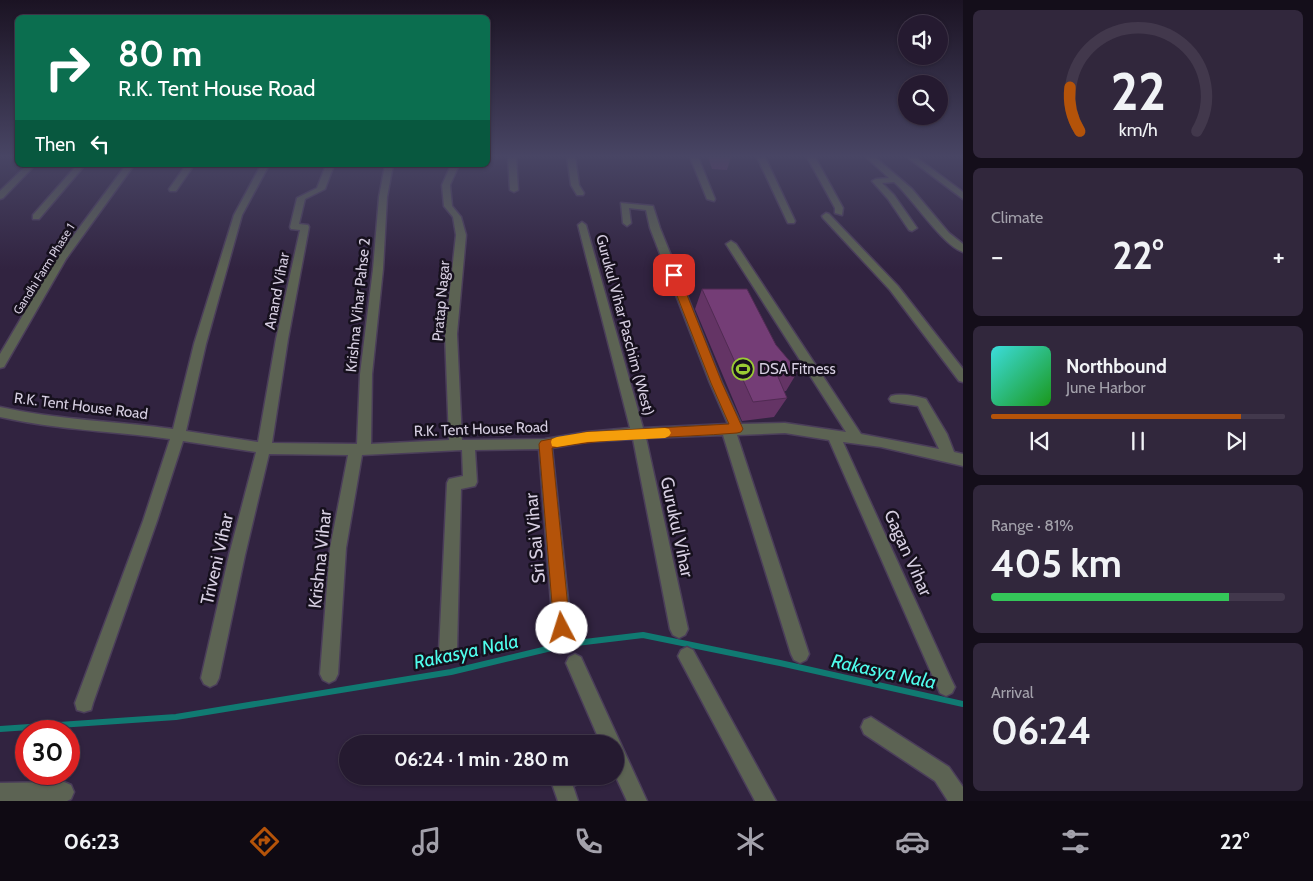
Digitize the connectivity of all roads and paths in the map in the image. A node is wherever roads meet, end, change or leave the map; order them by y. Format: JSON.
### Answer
{"nodes":[{"id":1,"x":56,"y":194,"type":"edge"},
{"id":2,"x":108,"y":194,"type":"edge"},
{"id":3,"x":249,"y":194,"type":"edge"},
{"id":4,"x":309,"y":194,"type":"edge"},
{"id":5,"x":383,"y":194,"type":"edge"},
{"id":6,"x":447,"y":194,"type":"edge"},
{"id":7,"x":709,"y":194,"type":"edge"},
{"id":8,"x":779,"y":194,"type":"edge"},
{"id":9,"x":832,"y":194,"type":"edge"},
{"id":10,"x":889,"y":194,"type":"edge"},
{"id":11,"x":913,"y":194,"type":"edge"},
{"id":12,"x":711,"y":199,"type":"dead end"},
{"id":13,"x":839,"y":213,"type":"dead end"},
{"id":14,"x":826,"y":216,"type":"dead end"},
{"id":15,"x":36,"y":217,"type":"dead end"},
{"id":16,"x":791,"y":221,"type":"dead end"},
{"id":17,"x":627,"y":223,"type":"dead end"},
{"id":18,"x":582,"y":225,"type":"dead end"},
{"id":19,"x":912,"y":228,"type":"dead end"},
{"id":20,"x":731,"y":244,"type":"dead end"},
{"id":21,"x":963,"y":250,"type":"edge"},
{"id":22,"x":0,"y":364,"type":"edge"},
{"id":23,"x":963,"y":378,"type":"edge"},
{"id":24,"x":895,"y":399,"type":"dead end"},
{"id":25,"x":0,"y":412,"type":"edge"},
{"id":26,"x":732,"y":429,"type":"junction"},
{"id":27,"x":638,"y":433,"type":"junction"},
{"id":28,"x":833,"y":434,"type":"junction"},
{"id":29,"x":178,"y":436,"type":"junction"},
{"id":30,"x":857,"y":438,"type":"junction"},
{"id":31,"x":545,"y":444,"type":"junction"},
{"id":32,"x":462,"y":445,"type":"junction"},
{"id":33,"x":264,"y":448,"type":"junction"},
{"id":34,"x":360,"y":449,"type":"junction"},
{"id":35,"x":956,"y":458,"type":"edge"},
{"id":36,"x":562,"y":628,"type":"dead end"},
{"id":37,"x":679,"y":629,"type":"dead end"},
{"id":38,"x":448,"y":651,"type":"dead end"},
{"id":39,"x":800,"y":654,"type":"dead end"},
{"id":40,"x":688,"y":656,"type":"dead end"},
{"id":41,"x":575,"y":664,"type":"dead end"},
{"id":42,"x":329,"y":674,"type":"dead end"},
{"id":43,"x":210,"y":678,"type":"dead end"},
{"id":44,"x":946,"y":687,"type":"dead end"},
{"id":45,"x":84,"y":703,"type":"dead end"},
{"id":46,"x":871,"y":727,"type":"dead end"},
{"id":47,"x":607,"y":735,"type":"edge"},
{"id":48,"x":624,"y":772,"type":"edge"},
{"id":49,"x":562,"y":785,"type":"edge"},
{"id":50,"x":64,"y":792,"type":"dead end"},
{"id":51,"x":0,"y":793,"type":"edge"},
{"id":52,"x":568,"y":801,"type":"edge"},
{"id":53,"x":637,"y":801,"type":"edge"},
{"id":54,"x":766,"y":801,"type":"edge"},
{"id":55,"x":960,"y":801,"type":"edge"}],
"edges":[{"from":1,"to":15,"type":"street"},
{"from":2,"to":22,"type":"street","name":"Gandhi Farm Phase 1"},
{"from":3,"to":29,"type":"street"},
{"from":4,"to":33,"type":"street","name":"Anand Vihar"},
{"from":5,"to":34,"type":"street","name":"Krishna Vihar Pahse 2"},
{"from":6,"to":32,"type":"street","name":"Pratap Nagar"},
{"from":7,"to":12,"type":"street"},
{"from":8,"to":16,"type":"street"},
{"from":9,"to":13,"type":"street"},
{"from":10,"to":19,"type":"street"},
{"from":11,"to":21,"type":"street"},
{"from":14,"to":23,"type":"street"},
{"from":17,"to":26,"type":"street"},
{"from":18,"to":27,"type":"street","name":"Gurukul Vihar Paschim (West)"},
{"from":20,"to":30,"type":"street"},
{"from":24,"to":35,"type":"street"},
{"from":25,"to":29,"type":"street","name":"R.K. Tent House Road"},
{"from":26,"to":27,"type":"street","name":"R.K. Tent House Road"},
{"from":26,"to":28,"type":"street","name":"R.K. Tent House Road"},
{"from":26,"to":39,"type":"street"},
{"from":27,"to":31,"type":"street","name":"R.K. Tent House Road"},
{"from":27,"to":37,"type":"street","name":"Gurukul Vihar"},
{"from":28,"to":30,"type":"street","name":"R.K. Tent House Road"},
{"from":28,"to":44,"type":"street","name":"Gagan Vihar"},
{"from":29,"to":33,"type":"street","name":"R.K. Tent House Road"},
{"from":29,"to":45,"type":"street"},
{"from":30,"to":35,"type":"street","name":"R.K. Tent House Road"},
{"from":31,"to":32,"type":"street","name":"R.K. Tent House Road"},
{"from":31,"to":36,"type":"street","name":"Sri Sai Vihar"},
{"from":32,"to":34,"type":"street","name":"R.K. Tent House Road"},
{"from":32,"to":38,"type":"street","name":"Pratap Nagar"},
{"from":33,"to":34,"type":"street","name":"R.K. Tent House Road"},
{"from":33,"to":43,"type":"street","name":"Triveni Vihar"},
{"from":34,"to":42,"type":"street","name":"Krishna Vihar"},
{"from":40,"to":54,"type":"street"},
{"from":41,"to":47,"type":"street"},
{"from":46,"to":55,"type":"street"},
{"from":48,"to":53,"type":"street"},
{"from":49,"to":52,"type":"street"},
{"from":50,"to":51,"type":"street"}]}
